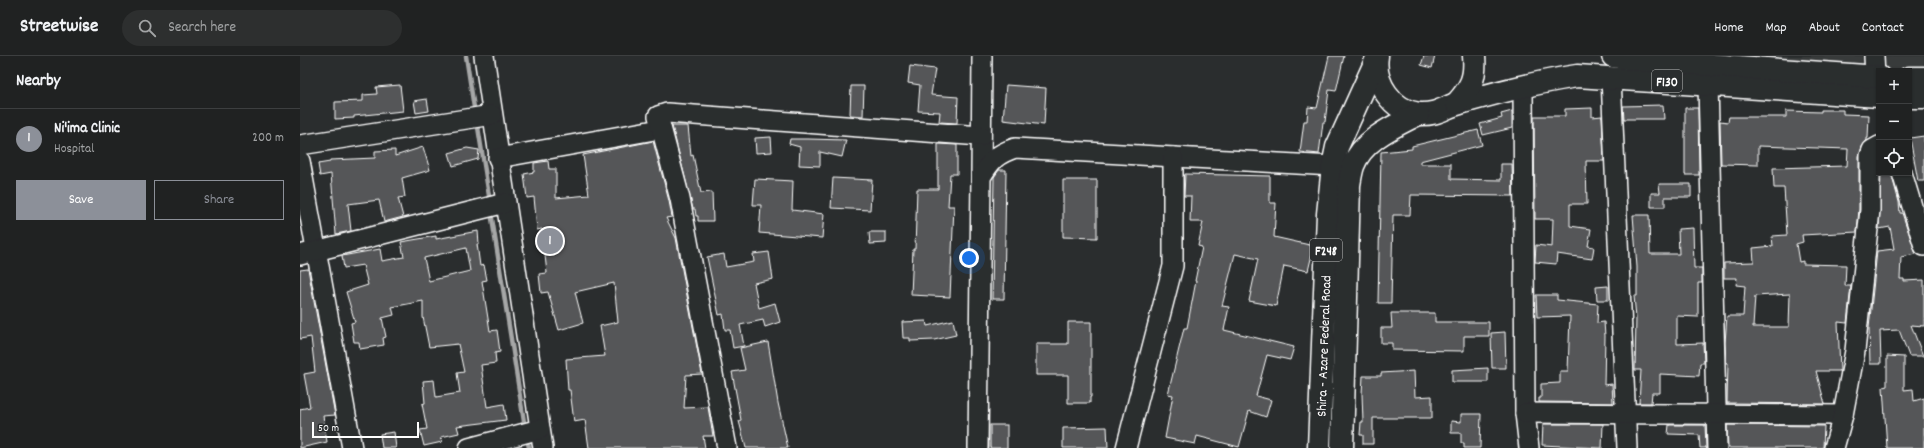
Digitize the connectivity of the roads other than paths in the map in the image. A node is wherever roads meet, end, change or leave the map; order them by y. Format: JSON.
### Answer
{"nodes":[{"id":1,"x":484,"y":56,"type":"edge"},
{"id":2,"x":982,"y":56,"type":"edge"},
{"id":3,"x":1474,"y":56,"type":"edge"},
{"id":4,"x":1376,"y":59,"type":"edge"},
{"id":5,"x":1676,"y":59,"type":"edge"},
{"id":6,"x":1621,"y":62,"type":"edge"},
{"id":7,"x":1912,"y":78,"type":"edge"},
{"id":8,"x":1924,"y":78,"type":"edge"},
{"id":9,"x":1876,"y":79,"type":"edge"},
{"id":10,"x":1876,"y":79,"type":"edge"},
{"id":11,"x":1708,"y":84,"type":"junction"},
{"id":12,"x":1523,"y":87,"type":"junction"},
{"id":13,"x":1912,"y":96,"type":"edge"},
{"id":14,"x":1924,"y":97,"type":"edge"},
{"id":15,"x":1457,"y":103,"type":"junction"},
{"id":16,"x":1418,"y":114,"type":"junction"},
{"id":17,"x":480,"y":117,"type":"junction"},
{"id":18,"x":660,"y":129,"type":"junction"},
{"id":19,"x":981,"y":136,"type":"junction"},
{"id":20,"x":300,"y":145,"type":"edge"},
{"id":21,"x":1876,"y":148,"type":"edge"},
{"id":22,"x":1173,"y":157,"type":"junction"},
{"id":23,"x":498,"y":158,"type":"junction"},
{"id":24,"x":300,"y":161,"type":"edge"},
{"id":25,"x":1333,"y":166,"type":"junction"},
{"id":26,"x":1903,"y":176,"type":"edge"},
{"id":27,"x":981,"y":177,"type":"junction"},
{"id":28,"x":494,"y":206,"type":"junction"},
{"id":29,"x":1924,"y":246,"type":"edge"},
{"id":30,"x":308,"y":254,"type":"edge"},
{"id":31,"x":1344,"y":371,"type":"junction"},
{"id":32,"x":1321,"y":374,"type":"junction"},
{"id":33,"x":1525,"y":412,"type":"junction"},
{"id":34,"x":1625,"y":413,"type":"junction"},
{"id":35,"x":1716,"y":414,"type":"junction"},
{"id":36,"x":1843,"y":415,"type":"junction"},
{"id":37,"x":529,"y":432,"type":"junction"},
{"id":38,"x":352,"y":448,"type":"edge"},
{"id":39,"x":469,"y":448,"type":"edge"},
{"id":40,"x":543,"y":448,"type":"edge"},
{"id":41,"x":727,"y":448,"type":"edge"},
{"id":42,"x":978,"y":448,"type":"edge"},
{"id":43,"x":1126,"y":448,"type":"edge"},
{"id":44,"x":1319,"y":448,"type":"edge"},
{"id":45,"x":1342,"y":448,"type":"edge"},
{"id":46,"x":1529,"y":448,"type":"edge"},
{"id":47,"x":1627,"y":448,"type":"edge"},
{"id":48,"x":1717,"y":448,"type":"edge"},
{"id":49,"x":1834,"y":448,"type":"edge"}],
"edges":[{"from":1,"to":17,"type":"street"},
{"from":2,"to":19,"type":"street"},
{"from":3,"to":15,"type":"main road","number":"F130"},
{"from":4,"to":16,"type":"main road","number":"F130"},
{"from":4,"to":25,"type":"main road","name":"Shira - Azare Federal Road","number":"F248"},
{"from":5,"to":6,"type":"main road","number":"F130"},
{"from":5,"to":9,"type":"main road","number":"F130"},
{"from":6,"to":11,"type":"main road","number":"F130"},
{"from":6,"to":12,"type":"main road","number":"F130"},
{"from":6,"to":34,"type":"street"},
{"from":7,"to":8,"type":"main road"},
{"from":10,"to":11,"type":"main road","number":"F130"},
{"from":11,"to":35,"type":"street"},
{"from":12,"to":15,"type":"main road","number":"F130"},
{"from":12,"to":33,"type":"street"},
{"from":13,"to":14,"type":"main road"},
{"from":15,"to":16,"type":"main road","number":"F130"},
{"from":16,"to":31,"type":"main road","name":"Shira - Azare Federal Road","number":"F248"},
{"from":17,"to":20,"type":"street"},
{"from":17,"to":23,"type":"street"},
{"from":18,"to":19,"type":"street"},
{"from":18,"to":23,"type":"street"},
{"from":18,"to":41,"type":"street"},
{"from":19,"to":27,"type":"street"},
{"from":21,"to":36,"type":"street"},
{"from":22,"to":25,"type":"street"},
{"from":22,"to":27,"type":"street"},
{"from":22,"to":43,"type":"street"},
{"from":23,"to":28,"type":"street"},
{"from":24,"to":30,"type":"street"},
{"from":25,"to":32,"type":"main road","name":"Shira - Azare Federal Road","number":"F248"},
{"from":26,"to":29,"type":"street"},
{"from":27,"to":42,"type":"street"},
{"from":28,"to":30,"type":"street"},
{"from":28,"to":37,"type":"street"},
{"from":30,"to":38,"type":"street"},
{"from":31,"to":32,"type":"main road"},
{"from":31,"to":45,"type":"main road","name":"Shira - Azare Federal Road","number":"F248"},
{"from":32,"to":44,"type":"main road","name":"Shira - Azare Federal Road","number":"F248"},
{"from":33,"to":34,"type":"street"},
{"from":33,"to":46,"type":"street"},
{"from":34,"to":35,"type":"street"},
{"from":34,"to":47,"type":"street"},
{"from":35,"to":36,"type":"street"},
{"from":35,"to":48,"type":"street"},
{"from":36,"to":49,"type":"street"},
{"from":37,"to":39,"type":"street"},
{"from":37,"to":40,"type":"street"}]}
